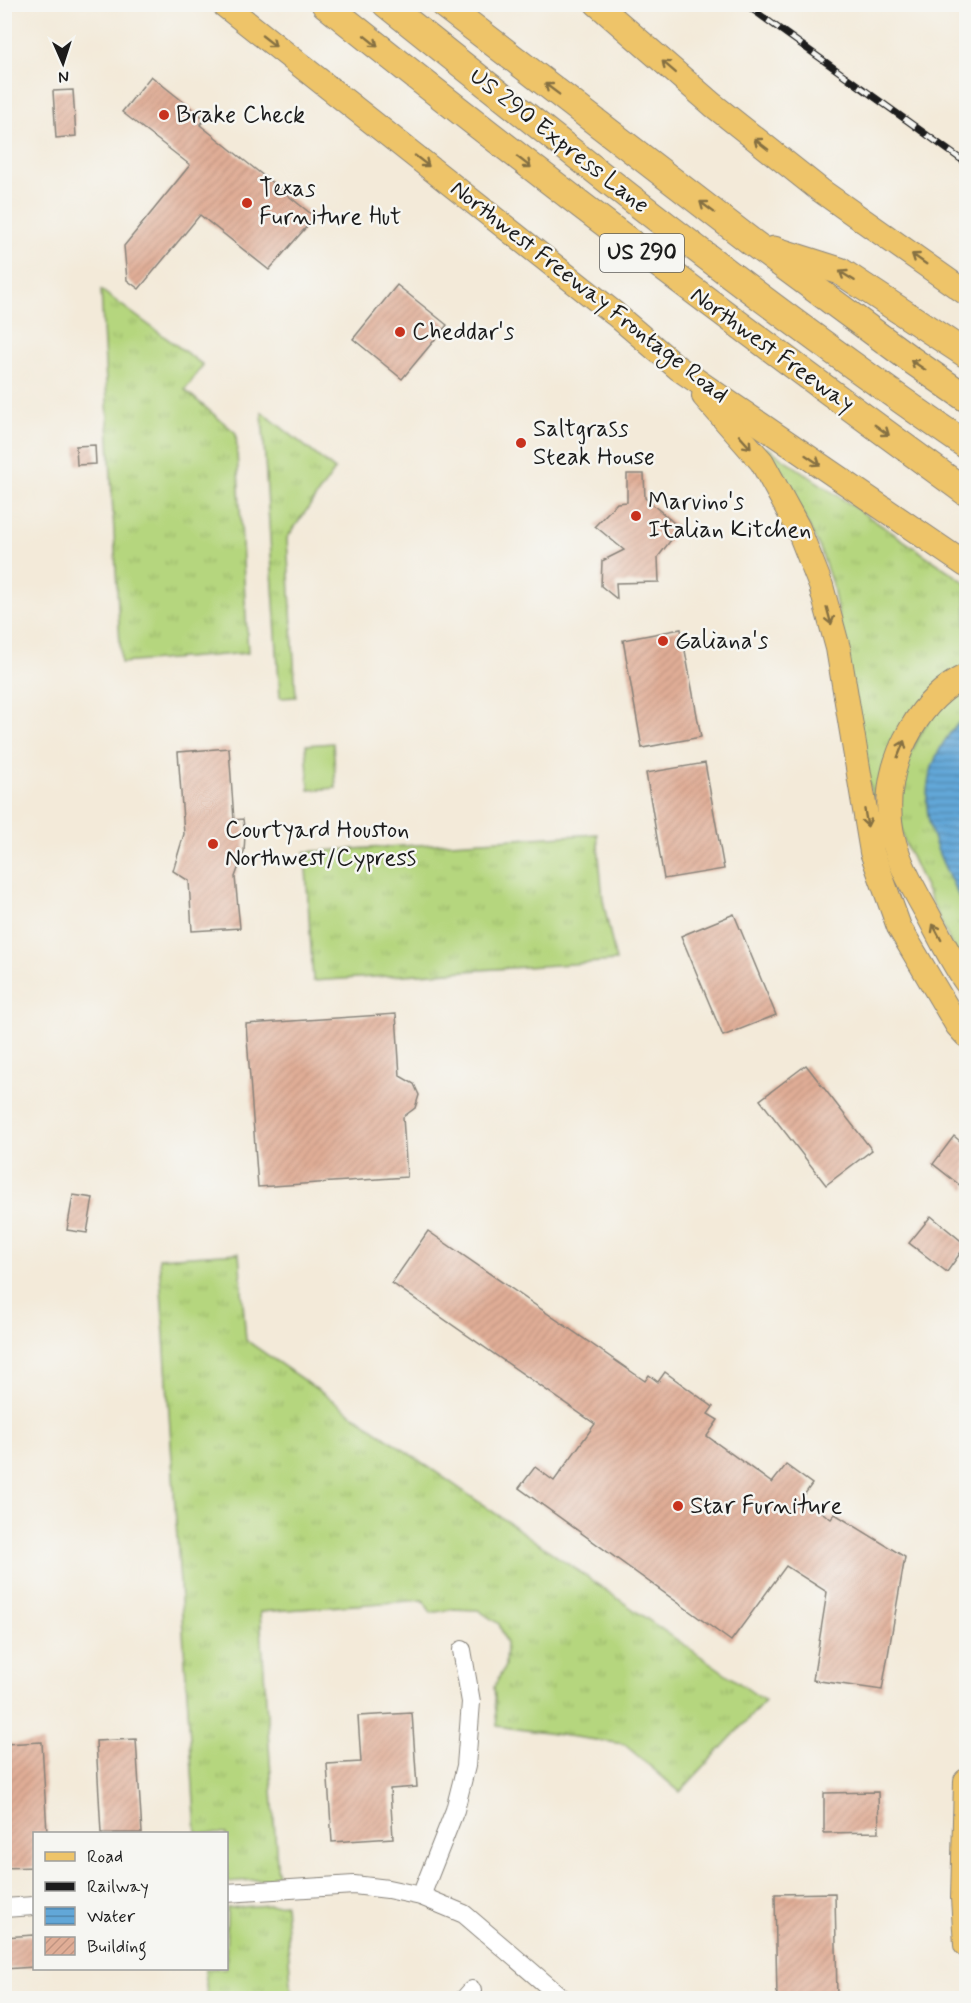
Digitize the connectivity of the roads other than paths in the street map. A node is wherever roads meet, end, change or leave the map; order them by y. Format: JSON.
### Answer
{"nodes":[{"id":1,"x":223,"y":4,"type":"edge"},
{"id":2,"x":325,"y":4,"type":"edge"},
{"id":3,"x":386,"y":4,"type":"edge"},
{"id":4,"x":443,"y":4,"type":"edge"},
{"id":5,"x":597,"y":4,"type":"edge"},
{"id":6,"x":753,"y":243,"type":"junction"},
{"id":7,"x":966,"y":293,"type":"edge"},
{"id":8,"x":966,"y":354,"type":"edge"},
{"id":9,"x":678,"y":368,"type":"junction"},
{"id":10,"x":966,"y":398,"type":"edge"},
{"id":11,"x":966,"y":445,"type":"edge"},
{"id":12,"x":966,"y":492,"type":"edge"},
{"id":13,"x":966,"y":565,"type":"edge"},
{"id":14,"x":966,"y":676,"type":"edge"},
{"id":15,"x":966,"y":982,"type":"edge"},
{"id":16,"x":966,"y":1035,"type":"edge"},
{"id":17,"x":462,"y":1650,"type":"dead end"},
{"id":18,"x":966,"y":1781,"type":"edge"},
{"id":19,"x":228,"y":1893,"type":"edge"},
{"id":20,"x":421,"y":1896,"type":"junction"},
{"id":21,"x":33,"y":1906,"type":"edge"},
{"id":22,"x":4,"y":1908,"type":"edge"},
{"id":23,"x":966,"y":1945,"type":"edge"},
{"id":24,"x":562,"y":1998,"type":"edge"}],
"edges":[{"from":1,"to":9,"type":"main road","name":"Northwest Freeway Frontage Road","one_way":true},
{"from":2,"to":12,"type":"highway","name":"Northwest Freeway","number":"US 290","one_way":true},
{"from":3,"to":11,"type":"highway","name":"US 290 Express Lane"},
{"from":6,"to":4,"type":"highway","number":"US 290","one_way":true},
{"from":7,"to":5,"type":"main road","one_way":true},
{"from":8,"to":6,"type":"highway","one_way":true},
{"from":10,"to":6,"type":"highway","number":"US 290","one_way":true},
{"from":9,"to":13,"type":"main road","name":"Northwest Freeway Frontage Road","one_way":true},
{"from":9,"to":16,"type":"main road","one_way":true},
{"from":15,"to":14,"type":"main road","one_way":true},
{"from":17,"to":20,"type":"street"},
{"from":18,"to":23,"type":"main road"},
{"from":19,"to":20,"type":"street"},
{"from":20,"to":24,"type":"street"},
{"from":21,"to":22,"type":"street"}]}
